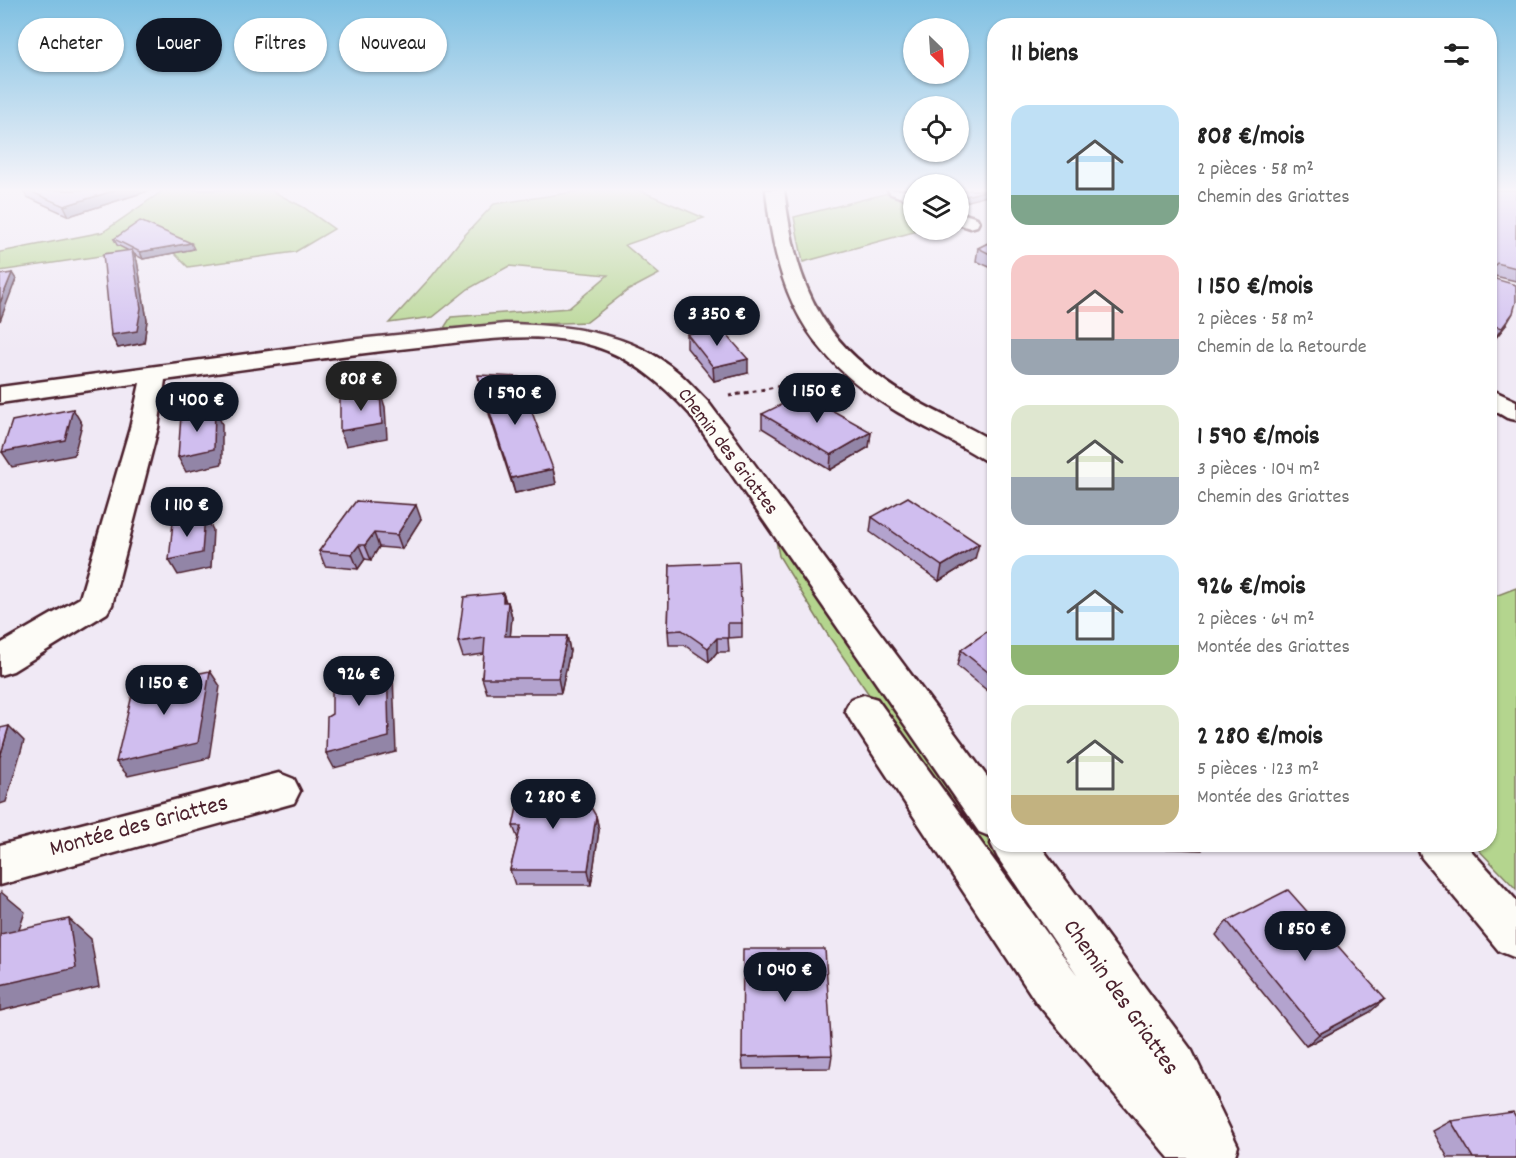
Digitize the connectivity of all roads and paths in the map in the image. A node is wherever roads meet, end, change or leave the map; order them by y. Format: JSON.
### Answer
{"nodes":[{"id":1,"x":784,"y":244,"type":"edge"},
{"id":2,"x":858,"y":371,"type":"junction"},
{"id":3,"x":154,"y":374,"type":"junction"},
{"id":4,"x":0,"y":395,"type":"edge"},
{"id":5,"x":1497,"y":401,"type":"edge"},
{"id":6,"x":694,"y":403,"type":"junction"},
{"id":7,"x":1516,"y":412,"type":"edge"},
{"id":8,"x":987,"y":449,"type":"edge"},
{"id":9,"x":0,"y":662,"type":"edge"},
{"id":10,"x":864,"y":710,"type":"dead end"},
{"id":11,"x":279,"y":790,"type":"dead end"},
{"id":12,"x":987,"y":809,"type":"edge"},
{"id":13,"x":1019,"y":852,"type":"edge"},
{"id":14,"x":1444,"y":852,"type":"edge"},
{"id":15,"x":0,"y":865,"type":"edge"},
{"id":16,"x":1516,"y":935,"type":"edge"},
{"id":17,"x":1206,"y":1158,"type":"edge"},
{"id":18,"x":1216,"y":1158,"type":"edge"}],
"edges":[{"from":1,"to":2,"type":"street"},
{"from":2,"to":6,"type":"path"},
{"from":2,"to":8,"type":"street"},
{"from":3,"to":4,"type":"street","name":"Chemin des Griattes"},
{"from":3,"to":6,"type":"street","name":"Chemin des Griattes"},
{"from":3,"to":9,"type":"street"},
{"from":5,"to":7,"type":"street"},
{"from":6,"to":12,"type":"street","name":"Chemin des Griattes"},
{"from":10,"to":17,"type":"street"},
{"from":11,"to":15,"type":"street","name":"Montée des Griattes"},
{"from":13,"to":18,"type":"street","name":"Chemin des Griattes"},
{"from":14,"to":16,"type":"street"}]}
